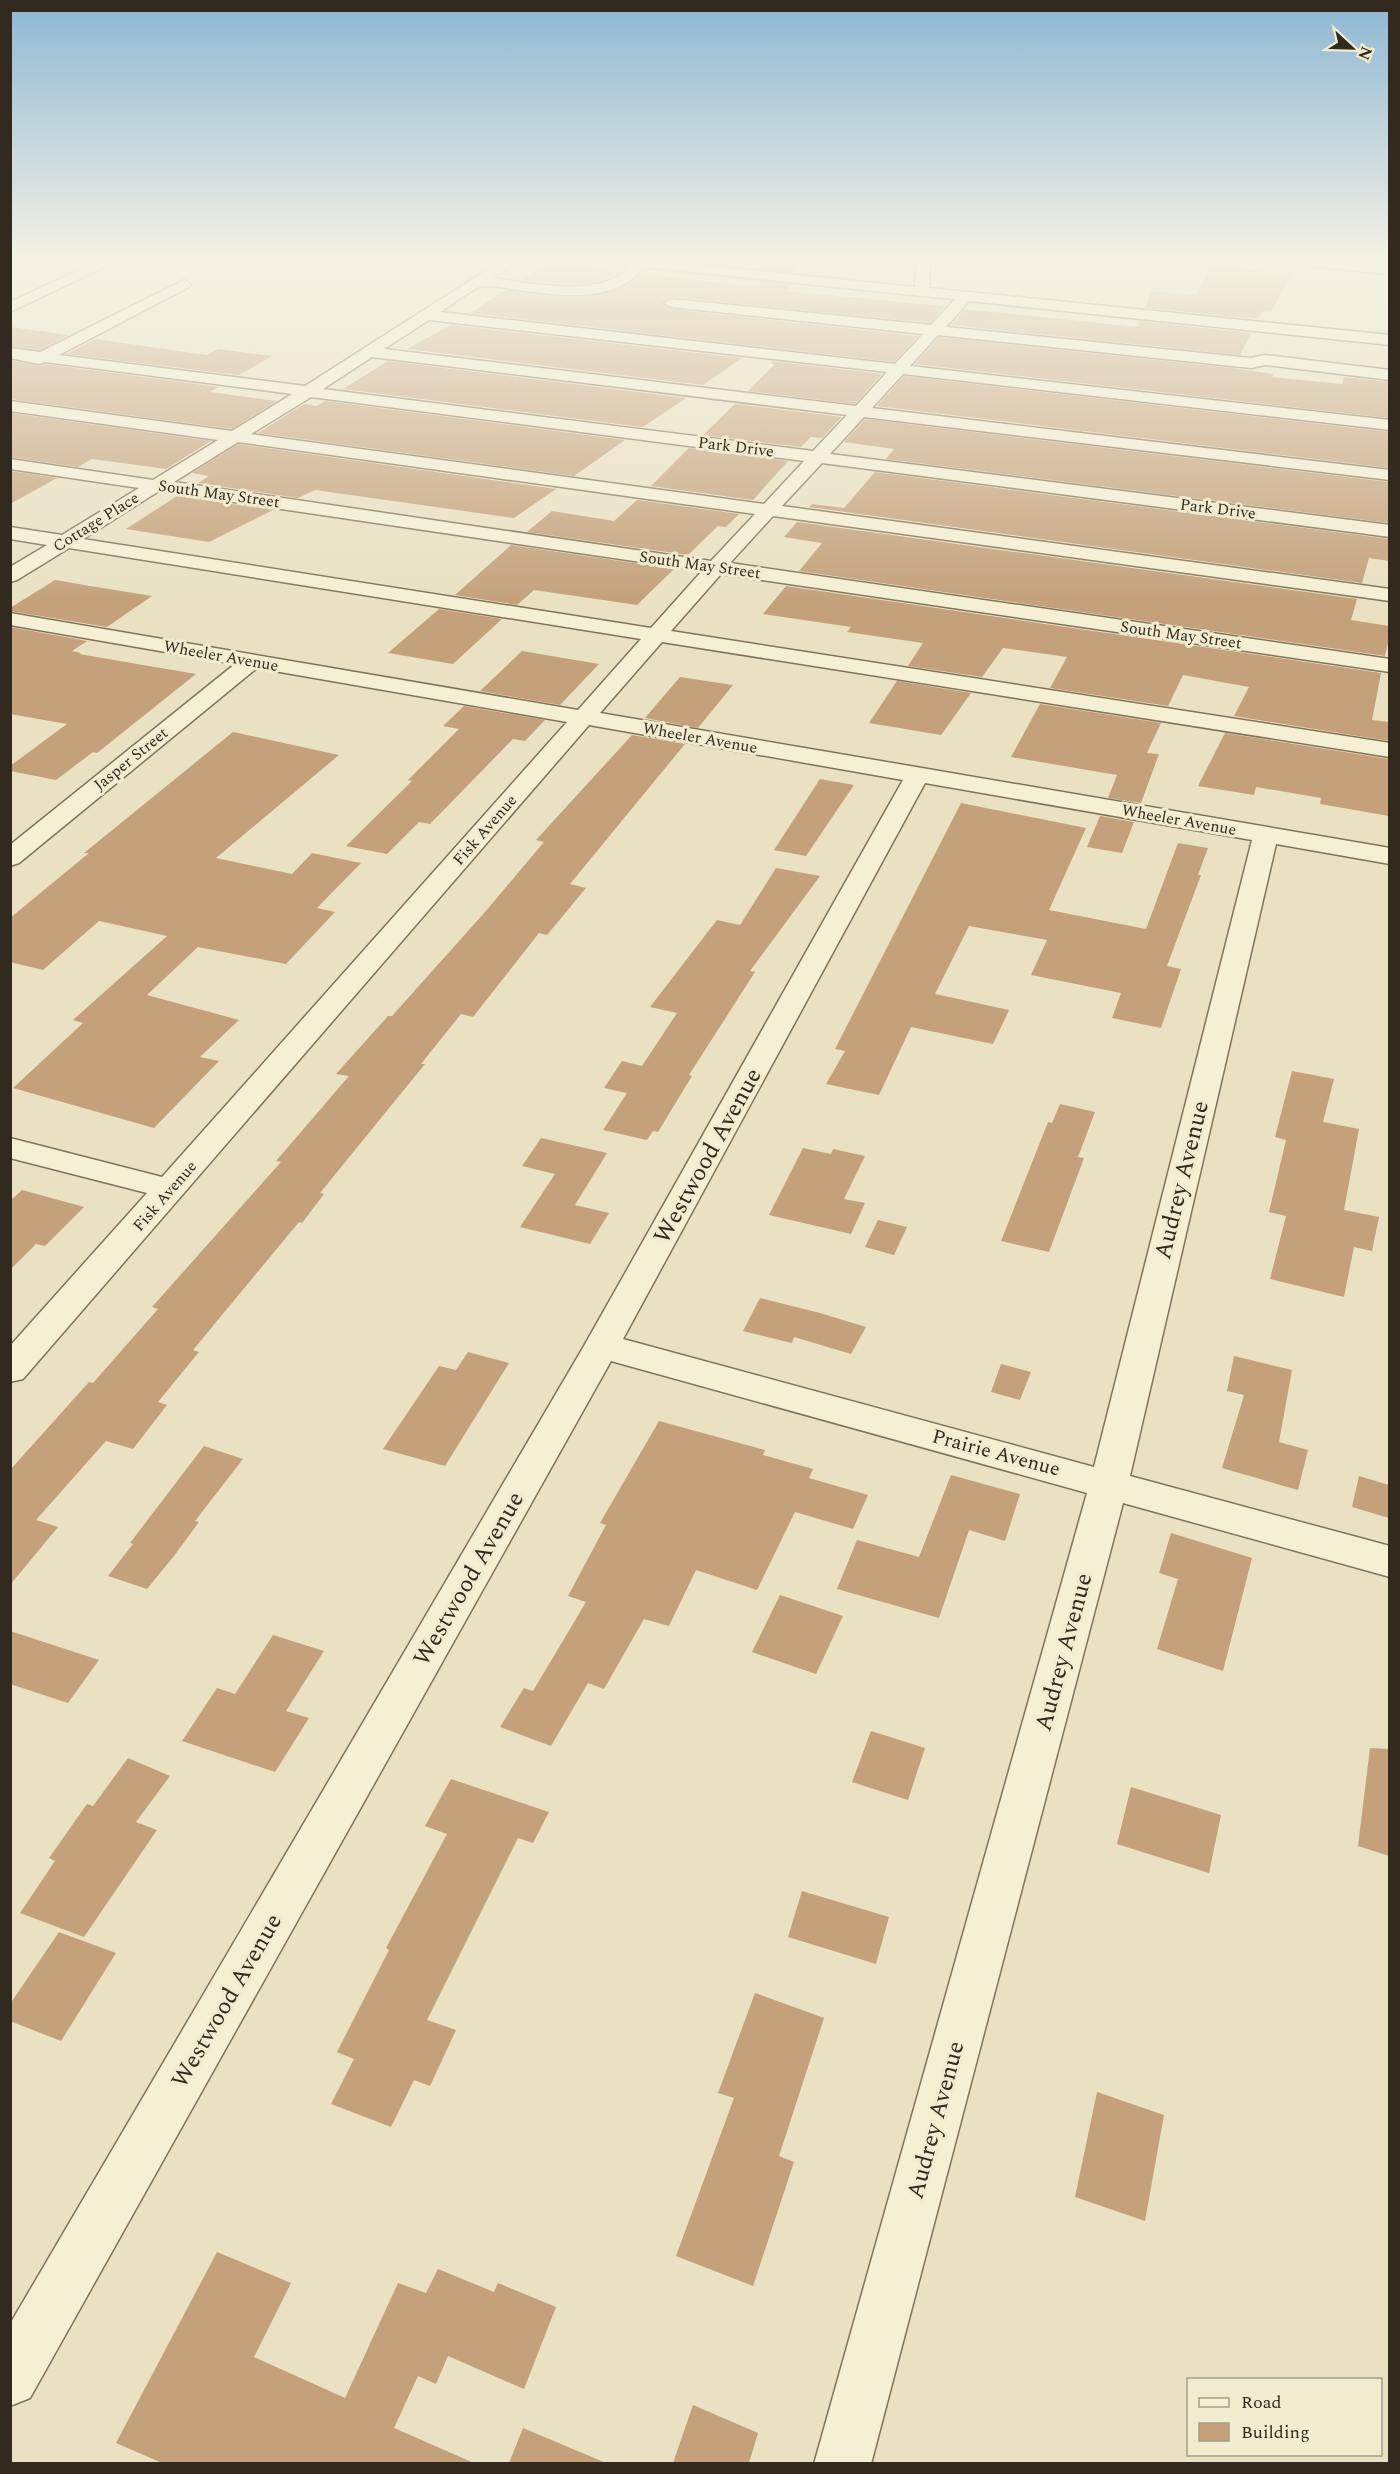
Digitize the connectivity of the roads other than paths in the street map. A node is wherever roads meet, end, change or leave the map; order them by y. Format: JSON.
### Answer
{"nodes":[{"id":1,"x":160,"y":372,"type":"edge"},
{"id":2,"x":337,"y":372,"type":"edge"},
{"id":3,"x":539,"y":372,"type":"edge"},
{"id":4,"x":896,"y":372,"type":"edge"},
{"id":5,"x":929,"y":372,"type":"edge"},
{"id":6,"x":1368,"y":372,"type":"edge"},
{"id":7,"x":1389,"y":375,"type":"edge"},
{"id":8,"x":307,"y":392,"type":"junction"},
{"id":9,"x":10,"y":406,"type":"edge"},
{"id":10,"x":862,"y":411,"type":"junction"},
{"id":11,"x":1389,"y":425,"type":"edge"},
{"id":12,"x":233,"y":437,"type":"junction"},
{"id":13,"x":818,"y":457,"type":"junction"},
{"id":14,"x":10,"y":464,"type":"edge"},
{"id":15,"x":1389,"y":475,"type":"edge"},
{"id":16,"x":156,"y":485,"type":"junction"},
{"id":17,"x":768,"y":511,"type":"junction"},
{"id":18,"x":1389,"y":531,"type":"edge"},
{"id":19,"x":10,"y":533,"type":"edge"},
{"id":20,"x":64,"y":542,"type":"junction"},
{"id":21,"x":716,"y":567,"type":"junction"},
{"id":22,"x":10,"y":576,"type":"edge"},
{"id":23,"x":1389,"y":595,"type":"edge"},
{"id":24,"x":10,"y":619,"type":"edge"},
{"id":25,"x":656,"y":636,"type":"junction"},
{"id":26,"x":252,"y":661,"type":"junction"},
{"id":27,"x":1389,"y":666,"type":"edge"},
{"id":28,"x":584,"y":718,"type":"junction"},
{"id":29,"x":1389,"y":750,"type":"edge"},
{"id":30,"x":918,"y":775,"type":"junction"},
{"id":31,"x":1266,"y":835,"type":"junction"},
{"id":32,"x":1389,"y":856,"type":"edge"},
{"id":33,"x":10,"y":858,"type":"edge"},
{"id":34,"x":10,"y":1148,"type":"edge"},
{"id":35,"x":171,"y":1189,"type":"junction"},
{"id":36,"x":602,"y":1347,"type":"junction"},
{"id":37,"x":10,"y":1370,"type":"edge"},
{"id":38,"x":1109,"y":1484,"type":"junction"},
{"id":39,"x":1389,"y":1562,"type":"edge"},
{"id":40,"x":10,"y":2378,"type":"edge"},
{"id":41,"x":842,"y":2463,"type":"edge"}],
"edges":[{"from":1,"to":8,"type":"street","name":"Park Drive"},
{"from":2,"to":8,"type":"street","name":"Cottage Place"},
{"from":3,"to":10,"type":"street"},
{"from":4,"to":10,"type":"street","name":"Fisk Avenue"},
{"from":5,"to":11,"type":"street"},
{"from":6,"to":7,"type":"street"},
{"from":8,"to":12,"type":"street","name":"Cottage Place"},
{"from":8,"to":13,"type":"street","name":"Park Drive"},
{"from":9,"to":12,"type":"street"},
{"from":10,"to":13,"type":"street","name":"Fisk Avenue"},
{"from":10,"to":15,"type":"street"},
{"from":12,"to":16,"type":"street","name":"Cottage Place"},
{"from":12,"to":17,"type":"street"},
{"from":13,"to":17,"type":"street","name":"Fisk Avenue"},
{"from":13,"to":18,"type":"street","name":"Park Drive"},
{"from":14,"to":16,"type":"street","name":"South May Street"},
{"from":16,"to":20,"type":"street","name":"Cottage Place"},
{"from":16,"to":21,"type":"street","name":"South May Street"},
{"from":17,"to":21,"type":"street","name":"Fisk Avenue"},
{"from":17,"to":23,"type":"street"},
{"from":19,"to":20,"type":"street"},
{"from":20,"to":22,"type":"street","name":"Cottage Place"},
{"from":20,"to":25,"type":"street"},
{"from":21,"to":25,"type":"street","name":"Fisk Avenue"},
{"from":21,"to":27,"type":"street","name":"South May Street"},
{"from":24,"to":26,"type":"street","name":"Wheeler Avenue"},
{"from":25,"to":28,"type":"street","name":"Fisk Avenue"},
{"from":25,"to":29,"type":"street"},
{"from":26,"to":28,"type":"street","name":"Wheeler Avenue"},
{"from":26,"to":33,"type":"street","name":"Jasper Street"},
{"from":28,"to":30,"type":"street","name":"Wheeler Avenue"},
{"from":28,"to":35,"type":"street","name":"Fisk Avenue"},
{"from":30,"to":31,"type":"street","name":"Wheeler Avenue"},
{"from":30,"to":36,"type":"street","name":"Westwood Avenue"},
{"from":31,"to":32,"type":"street","name":"Wheeler Avenue"},
{"from":31,"to":38,"type":"street","name":"Audrey Avenue"},
{"from":34,"to":35,"type":"street"},
{"from":35,"to":37,"type":"street","name":"Fisk Avenue"},
{"from":36,"to":38,"type":"street","name":"Prairie Avenue"},
{"from":36,"to":40,"type":"street","name":"Westwood Avenue"},
{"from":38,"to":39,"type":"street","name":"Prairie Avenue"},
{"from":38,"to":41,"type":"street","name":"Audrey Avenue"}]}
